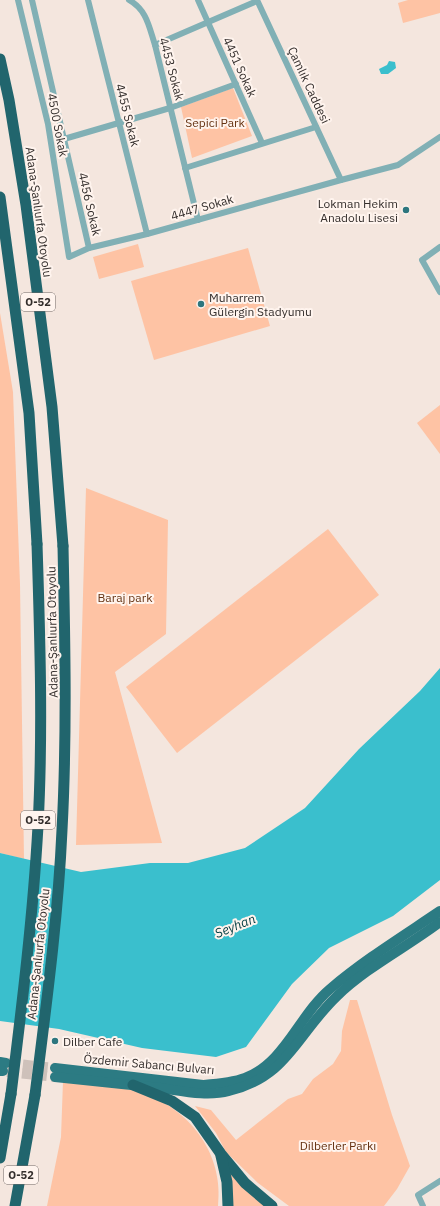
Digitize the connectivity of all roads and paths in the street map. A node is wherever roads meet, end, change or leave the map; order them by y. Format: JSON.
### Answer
{"nodes":[{"id":1,"x":18,"y":0,"type":"edge"},
{"id":2,"x":32,"y":0,"type":"edge"},
{"id":3,"x":88,"y":0,"type":"edge"},
{"id":4,"x":129,"y":0,"type":"edge"},
{"id":5,"x":198,"y":0,"type":"edge"},
{"id":6,"x":257,"y":0,"type":"edge"},
{"id":7,"x":209,"y":23,"type":"junction"},
{"id":8,"x":155,"y":45,"type":"junction"},
{"id":9,"x":0,"y":59,"type":"edge"},
{"id":10,"x":236,"y":84,"type":"junction"},
{"id":11,"x":170,"y":108,"type":"junction"},
{"id":12,"x":118,"y":122,"type":"junction"},
{"id":13,"x":316,"y":127,"type":"junction"},
{"id":14,"x":440,"y":137,"type":"edge"},
{"id":15,"x":64,"y":139,"type":"junction"},
{"id":16,"x":262,"y":144,"type":"junction"},
{"id":17,"x":185,"y":168,"type":"junction"},
{"id":18,"x":341,"y":180,"type":"junction"},
{"id":19,"x":0,"y":197,"type":"edge"},
{"id":20,"x":198,"y":220,"type":"junction"},
{"id":21,"x":147,"y":234,"type":"junction"},
{"id":22,"x":440,"y":247,"type":"edge"},
{"id":23,"x":89,"y":248,"type":"junction"},
{"id":24,"x":68,"y":257,"type":"joint"},
{"id":25,"x":440,"y":292,"type":"edge"},
{"id":26,"x":440,"y":911,"type":"edge"},
{"id":27,"x":440,"y":922,"type":"edge"},
{"id":28,"x":133,"y":1085,"type":"junction"},
{"id":29,"x":26,"y":1143,"type":"junction"},
{"id":30,"x":221,"y":1154,"type":"junction"},
{"id":31,"x":0,"y":1158,"type":"edge"},
{"id":32,"x":440,"y":1181,"type":"edge"},
{"id":33,"x":15,"y":1206,"type":"edge"},
{"id":34,"x":21,"y":1206,"type":"edge"},
{"id":35,"x":228,"y":1206,"type":"edge"},
{"id":36,"x":272,"y":1206,"type":"edge"},
{"id":37,"x":423,"y":1206,"type":"edge"}],
"edges":[{"from":1,"to":24,"type":"street","name":"4500 Sokak"},
{"from":2,"to":15,"type":"street","name":"4456 Sokak"},
{"from":3,"to":12,"type":"street","name":"4455 Sokak"},
{"from":4,"to":8,"type":"street","name":"4453 Sokak"},
{"from":5,"to":7,"type":"street","name":"4451 Sokak"},
{"from":6,"to":7,"type":"street"},
{"from":6,"to":13,"type":"street","name":"Çamlık Caddesi"},
{"from":7,"to":8,"type":"street"},
{"from":7,"to":10,"type":"street","name":"4451 Sokak"},
{"from":8,"to":11,"type":"street","name":"4453 Sokak"},
{"from":9,"to":29,"type":"highway","name":"Adana-Şanlıurfa Otoyolu","number":"O-52","bridge":true},
{"from":10,"to":11,"type":"street"},
{"from":10,"to":16,"type":"street","name":"4451 Sokak"},
{"from":11,"to":12,"type":"street"},
{"from":11,"to":17,"type":"street","name":"4453 Sokak"},
{"from":12,"to":15,"type":"street"},
{"from":12,"to":21,"type":"street","name":"4455 Sokak"},
{"from":13,"to":16,"type":"street"},
{"from":13,"to":18,"type":"street","name":"Çamlık Caddesi"},
{"from":14,"to":18,"type":"street","name":"4447 Sokak"},
{"from":15,"to":23,"type":"street","name":"4456 Sokak"},
{"from":16,"to":17,"type":"street"},
{"from":17,"to":20,"type":"street","name":"4453 Sokak"},
{"from":18,"to":20,"type":"street","name":"4447 Sokak"},
{"from":19,"to":31,"type":"highway","name":"Adana-Şanlıurfa Otoyolu","number":"O-52","bridge":true},
{"from":20,"to":21,"type":"street","name":"4447 Sokak"},
{"from":21,"to":23,"type":"street","name":"4447 Sokak"},
{"from":22,"to":25,"type":"street"},
{"from":23,"to":24,"type":"street","name":"4447 Sokak"},
{"from":26,"to":28,"type":"main road","name":"Özdemir Sabancı Bulvarı"},
{"from":27,"to":28,"type":"main road","name":"Özdemir Sabancı Bulvarı"},
{"from":28,"to":30,"type":"highway"},
{"from":29,"to":33,"type":"highway","name":"Adana-Şanlıurfa Otoyolu","number":"O-52"},
{"from":29,"to":34,"type":"highway"},
{"from":30,"to":35,"type":"highway"},
{"from":30,"to":36,"type":"highway"},
{"from":32,"to":37,"type":"street"}]}
